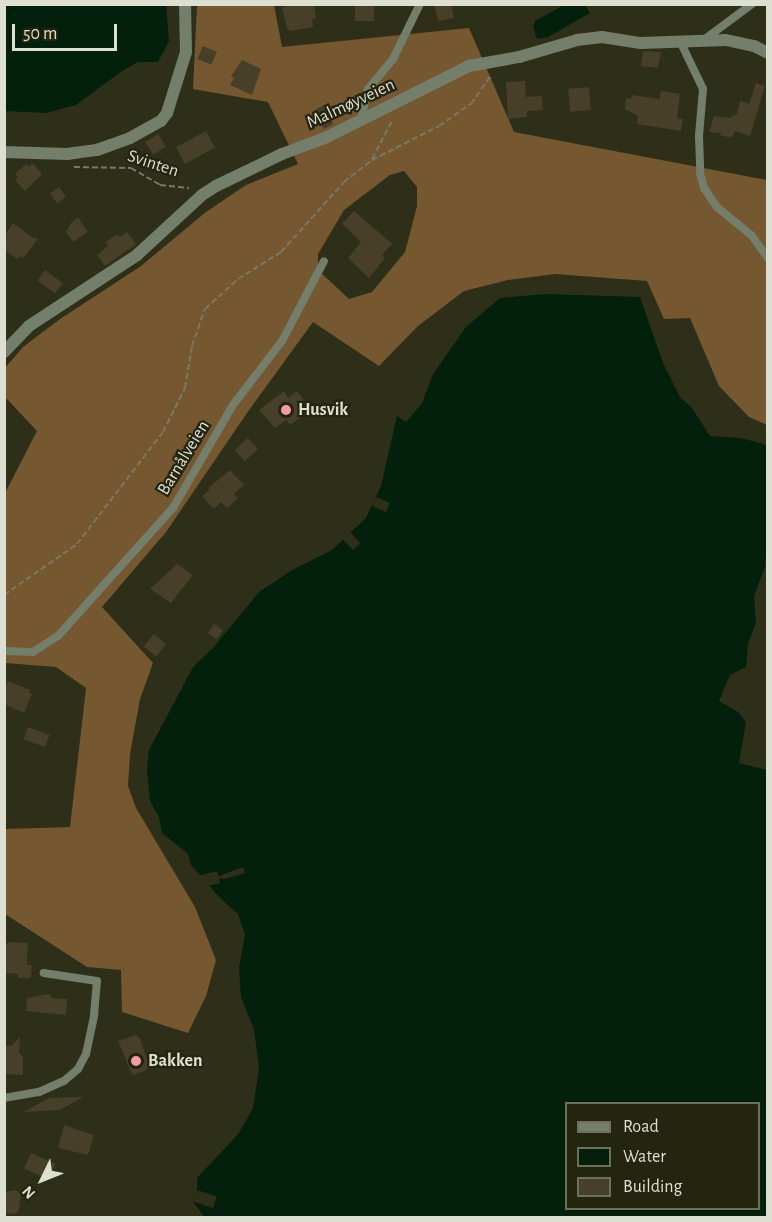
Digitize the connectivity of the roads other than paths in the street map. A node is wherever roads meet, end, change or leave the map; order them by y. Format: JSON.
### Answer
{"nodes":[{"id":1,"x":185,"y":4,"type":"edge"},
{"id":2,"x":420,"y":4,"type":"edge"},
{"id":3,"x":752,"y":4,"type":"edge"},
{"id":4,"x":703,"y":39,"type":"junction"},
{"id":5,"x":680,"y":41,"type":"junction"},
{"id":6,"x":768,"y":53,"type":"edge"},
{"id":7,"x":361,"y":119,"type":"junction"},
{"id":8,"x":4,"y":152,"type":"edge"},
{"id":9,"x":768,"y":258,"type":"edge"},
{"id":10,"x":324,"y":261,"type":"dead end"},
{"id":11,"x":4,"y":352,"type":"edge"},
{"id":12,"x":4,"y":651,"type":"edge"},
{"id":13,"x":44,"y":972,"type":"dead end"},
{"id":14,"x":4,"y":1098,"type":"edge"}],
"edges":[{"from":1,"to":8,"type":"street"},
{"from":2,"to":7,"type":"lane"},
{"from":3,"to":4,"type":"lane"},
{"from":4,"to":5,"type":"street","name":"Malmøyveien"},
{"from":4,"to":6,"type":"street","name":"Malmøyveien"},
{"from":5,"to":7,"type":"street","name":"Malmøyveien"},
{"from":5,"to":9,"type":"lane"},
{"from":7,"to":11,"type":"street","name":"Malmøyveien"},
{"from":10,"to":12,"type":"lane","name":"Barnålveien"},
{"from":13,"to":14,"type":"lane"}]}
